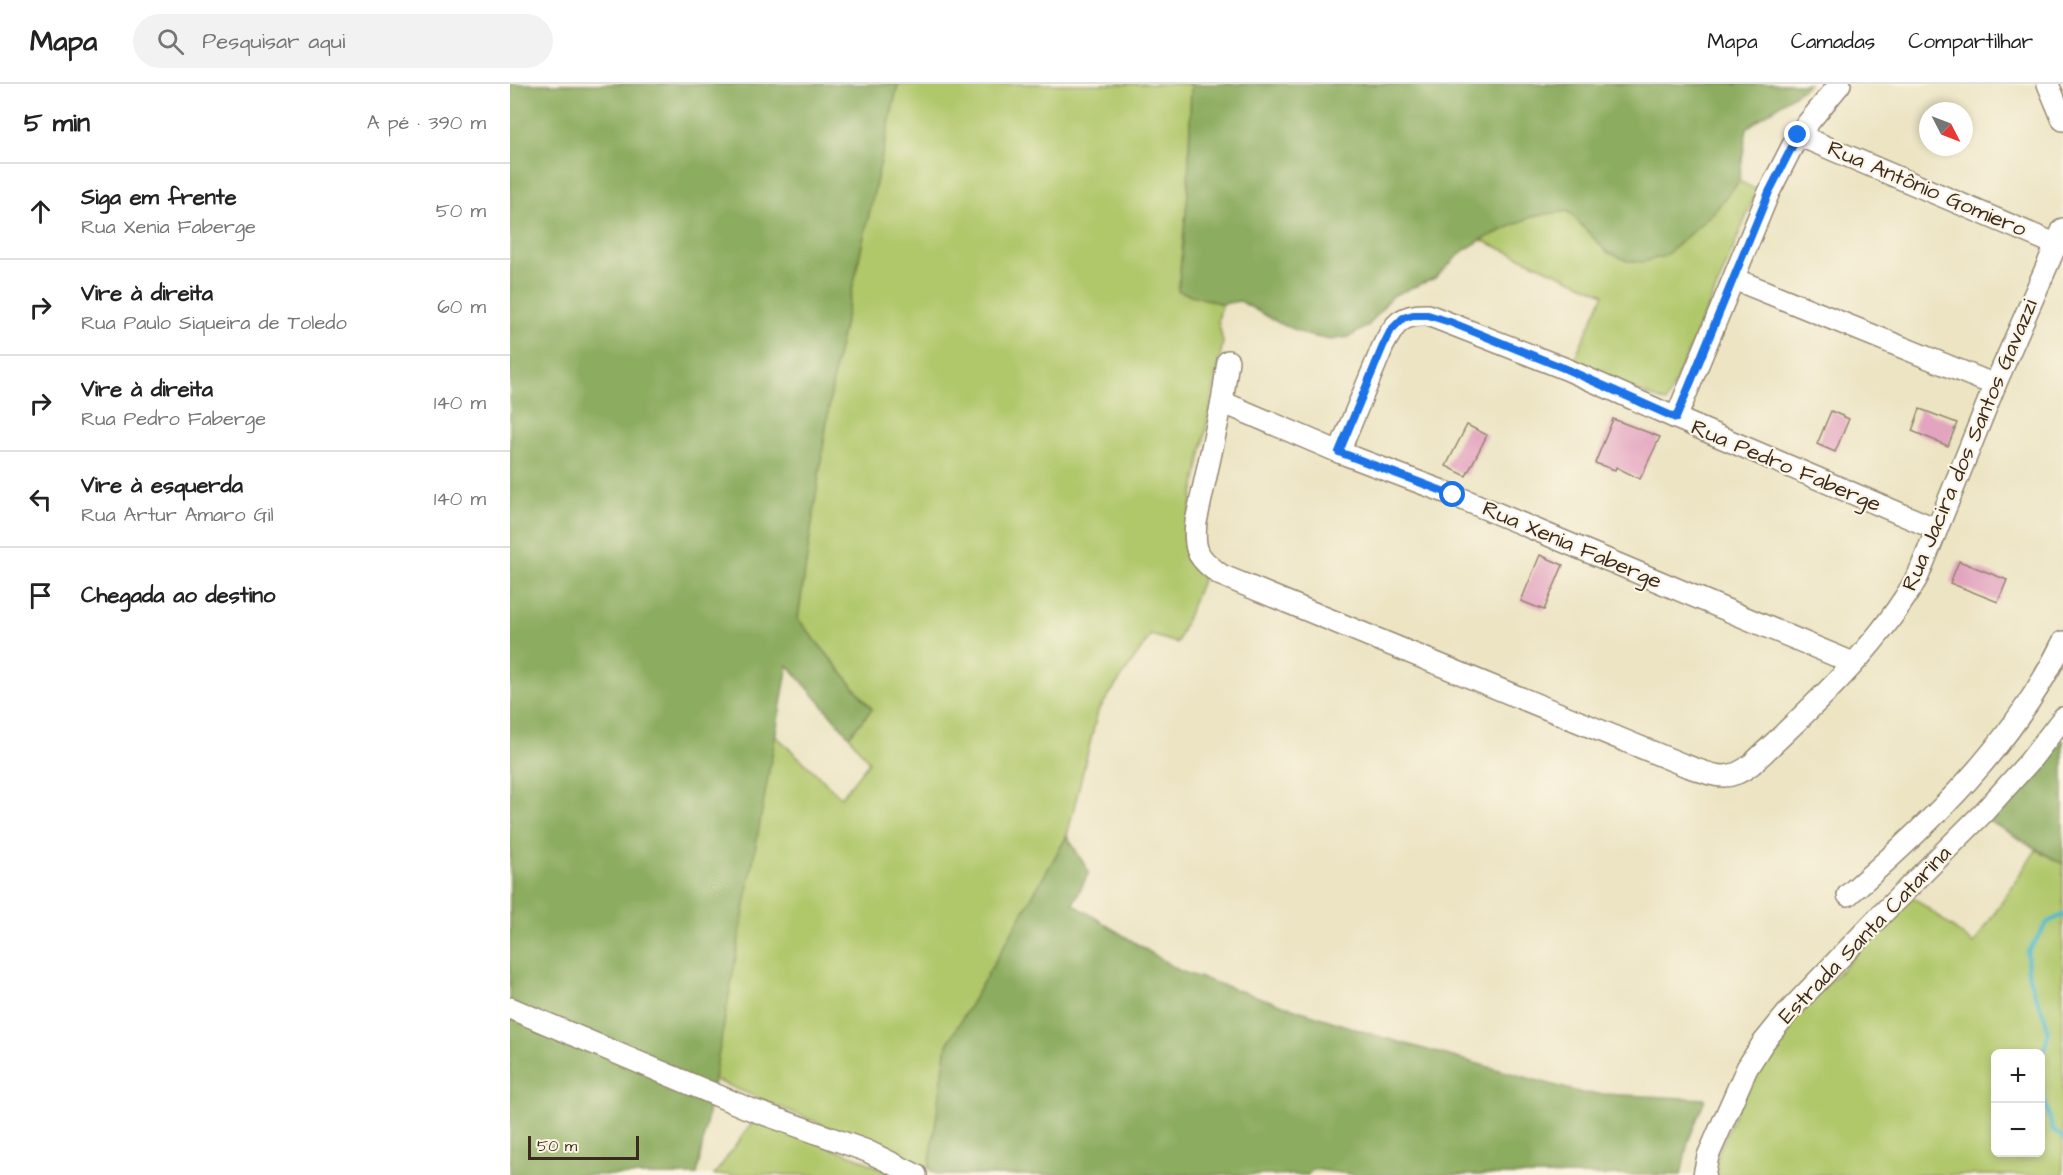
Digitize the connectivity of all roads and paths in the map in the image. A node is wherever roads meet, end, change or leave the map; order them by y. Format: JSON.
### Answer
{"nodes":[{"id":1,"x":1840,"y":84,"type":"edge"},
{"id":2,"x":2048,"y":84,"type":"edge"},
{"id":3,"x":2063,"y":120,"type":"edge"},
{"id":4,"x":1798,"y":135,"type":"junction"},
{"id":5,"x":2059,"y":236,"type":"edge"},
{"id":6,"x":1734,"y":279,"type":"junction"},
{"id":7,"x":1228,"y":361,"type":"dead end"},
{"id":8,"x":1995,"y":386,"type":"junction"},
{"id":9,"x":1222,"y":402,"type":"junction"},
{"id":10,"x":1676,"y":418,"type":"junction"},
{"id":11,"x":1339,"y":452,"type":"junction"},
{"id":12,"x":1936,"y":530,"type":"junction"},
{"id":13,"x":2063,"y":642,"type":"edge"},
{"id":14,"x":1853,"y":663,"type":"junction"},
{"id":15,"x":2063,"y":718,"type":"edge"},
{"id":16,"x":1848,"y":895,"type":"dead end"},
{"id":17,"x":510,"y":1008,"type":"edge"},
{"id":18,"x":916,"y":1175,"type":"edge"},
{"id":19,"x":1704,"y":1175,"type":"edge"}],
"edges":[{"from":1,"to":4,"type":"street"},
{"from":2,"to":3,"type":"street"},
{"from":4,"to":5,"type":"street","name":"Rua Antônio Gomiero"},
{"from":4,"to":6,"type":"street"},
{"from":5,"to":8,"type":"street","name":"Rua Jacira dos Santos Gavazzi"},
{"from":6,"to":8,"type":"street"},
{"from":6,"to":10,"type":"street"},
{"from":7,"to":9,"type":"street"},
{"from":8,"to":12,"type":"street","name":"Rua Jacira dos Santos Gavazzi"},
{"from":9,"to":11,"type":"street","name":"Rua Xenia Faberge"},
{"from":9,"to":14,"type":"street","name":"Rua Jacira dos Santos Gavazzi"},
{"from":10,"to":11,"type":"street","name":"Rua Pedro Faberge"},
{"from":10,"to":12,"type":"street","name":"Rua Pedro Faberge"},
{"from":11,"to":14,"type":"street","name":"Rua Xenia Faberge"},
{"from":12,"to":14,"type":"street","name":"Rua Jacira dos Santos Gavazzi"},
{"from":13,"to":16,"type":"street"},
{"from":15,"to":19,"type":"street","name":"Estrada Santa Catarina"},
{"from":17,"to":18,"type":"street"}]}
